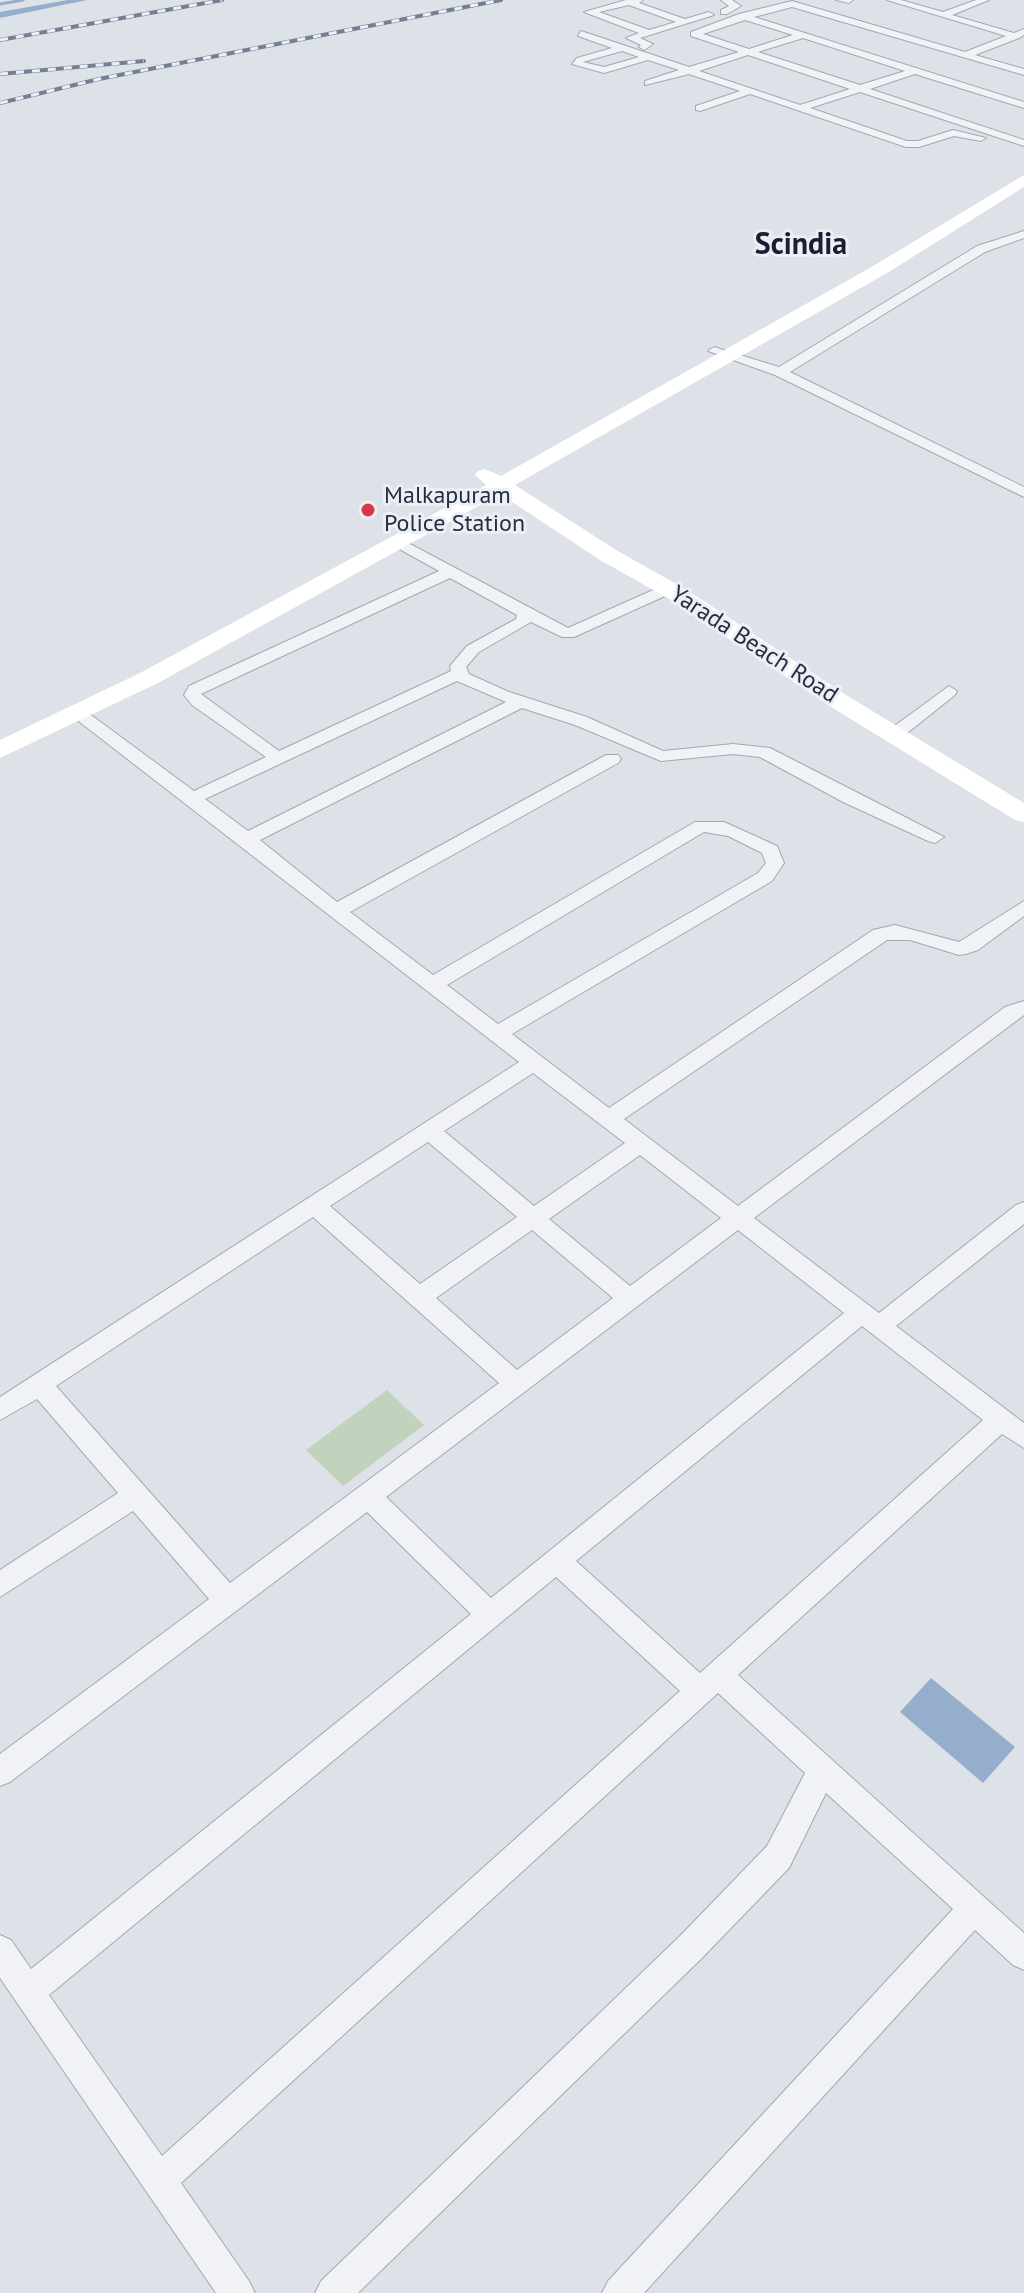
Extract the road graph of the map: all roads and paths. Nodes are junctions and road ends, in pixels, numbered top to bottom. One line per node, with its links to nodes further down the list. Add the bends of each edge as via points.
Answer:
1 (725, 0): 8 (street, via 736,6)
2 (845, 0): 7 (street)
3 (891, 0): 10 (street)
4 (985, 0): 10 (street)
5 (634, 1): 13 (street); 18 (street, via 589,12)
6 (684, 8): 9 (street)
7 (814, 10): 11 (street, via 784,4); 12 (street)
8 (724, 12): 9 (street); 11 (street)
9 (708, 15): 13 (street)
10 (943, 15): 16 (street)
11 (744, 17): 17 (street); 24 (street, via 694,34)
12 (850, 21): 15 (street); 17 (street)
13 (685, 22): 18 (street)
14 (581, 34): 21 (street)
15 (896, 34): 22 (street); 26 (street)
16 (1020, 34): 26 (street)
17 (802, 35): 22 (street); 24 (street)
18 (646, 38): 19 (street, via 674,34); 21 (street, via 646,46)
19 (706, 44): 20 (street); 27 (street)
20 (694, 48)
21 (626, 49): 28 (street); 28 (street, via 577,64 604,70)
22 (849, 50): 25 (street); 33 (street)
23 (682, 52): 28 (street)
24 (747, 52): 27 (street); 31 (street)
25 (835, 54)
26 (971, 54): 30 (street); 33 (street); 34 (street)
27 (735, 55): 32 (street); 38 (street)
28 (653, 58): 32 (street)
29 (808, 63): 31 (street)
30 (1024, 66)
31 (795, 68): 36 (street)
32 (688, 70): 35 (street); 37 (street)
33 (913, 71): 36 (street); 41 (street)
34 (1024, 72)
35 (649, 83)
36 (857, 88): 38 (street); 44 (street)
37 (750, 91): 39 (street); 40 (street)
38 (846, 92): 40 (street)
39 (700, 108)
40 (800, 108): 45 (street, via 906,144 959,133 1012,148)
41 (1024, 108): 42 (street)
42 (1009, 117)
43 (995, 122): 44 (street)
44 (980, 128): 45 (street)
45 (1024, 143)
46 (1024, 167): 49 (main road)
47 (1024, 180): 49 (main road, via 951,228)
48 (1024, 234): 51 (street, via 981,249)
49 (786, 316): 50 (main road)
50 (723, 353): 51 (street); 52 (main road)
51 (780, 372): 53 (street)
52 (493, 479): 54 (main road); 56 (main road, Yarada Beach Road); 58 (main road)
53 (1024, 493)
54 (397, 542): 55 (street); 63 (main road)
55 (452, 571): 57 (street); 67 (street, via 195,690 192,695 198,701)
56 (668, 589): 57 (street, via 577,632 558,631); 65 (main road, Yarada Beach Road)
57 (525, 613): 60 (street, via 524,621 473,649 458,666)
58 (177, 639)
59 (110, 674): 64 (main road)
60 (458, 674): 62 (street); 67 (street)
61 (949, 691): 65 (street)
62 (520, 702): 71 (street, via 581,721 661,756 733,749 764,752); 72 (street)
63 (77, 713): 66 (main road); 69 (street)
64 (0, 731)
65 (895, 734): 70 (main road, Yarada Beach Road)
66 (0, 750)
67 (278, 758): 69 (street)
68 (612, 759): 74 (street)
69 (193, 798): 72 (street)
70 (1024, 814)
71 (935, 837)
72 (247, 839): 74 (street)
73 (1024, 907): 79 (street, via 959,949 912,934 880,935)
74 (336, 911): 75 (street)
75 (433, 984): 77 (street); 77 (street, via 701,826 718,826 770,850 775,863 765,877)
76 (1024, 1008): 84 (street)
77 (498, 1033): 78 (street)
78 (536, 1061): 79 (street); 80 (street)
79 (610, 1118): 81 (street)
80 (429, 1131): 82 (street); 85 (street)
81 (640, 1144): 84 (street); 85 (street)
82 (314, 1205): 86 (street); 89 (street)
83 (1024, 1211): 88 (street)
84 (738, 1217): 87 (street); 88 (street)
85 (534, 1218): 86 (street); 87 (street)
86 (418, 1298): 90 (street)
87 (630, 1299): 90 (street)
88 (870, 1320): 92 (street); 96 (street)
89 (39, 1384): 91 (street); 94 (street)
90 (517, 1384): 95 (street)
91 (0, 1410)
92 (1000, 1420): 93 (street); 100 (street)
93 (1024, 1437)
94 (136, 1495): 97 (street); 98 (street)
95 (368, 1496): 98 (street); 99 (street)
96 (557, 1561): 99 (street); 100 (street)
97 (0, 1585)
98 (228, 1601): 102 (street)
99 (490, 1615): 106 (street)
100 (709, 1683): 101 (street); 107 (street)
101 (822, 1770): 103 (street); 109 (street, via 778,1857)
102 (0, 1772)
103 (975, 1908): 105 (street); 110 (street)
104 (0, 1951): 106 (street)
105 (1024, 1954)
106 (28, 1992): 107 (street)
107 (158, 2182): 108 (street)
108 (237, 2293)
109 (333, 2293)
110 (620, 2293)

